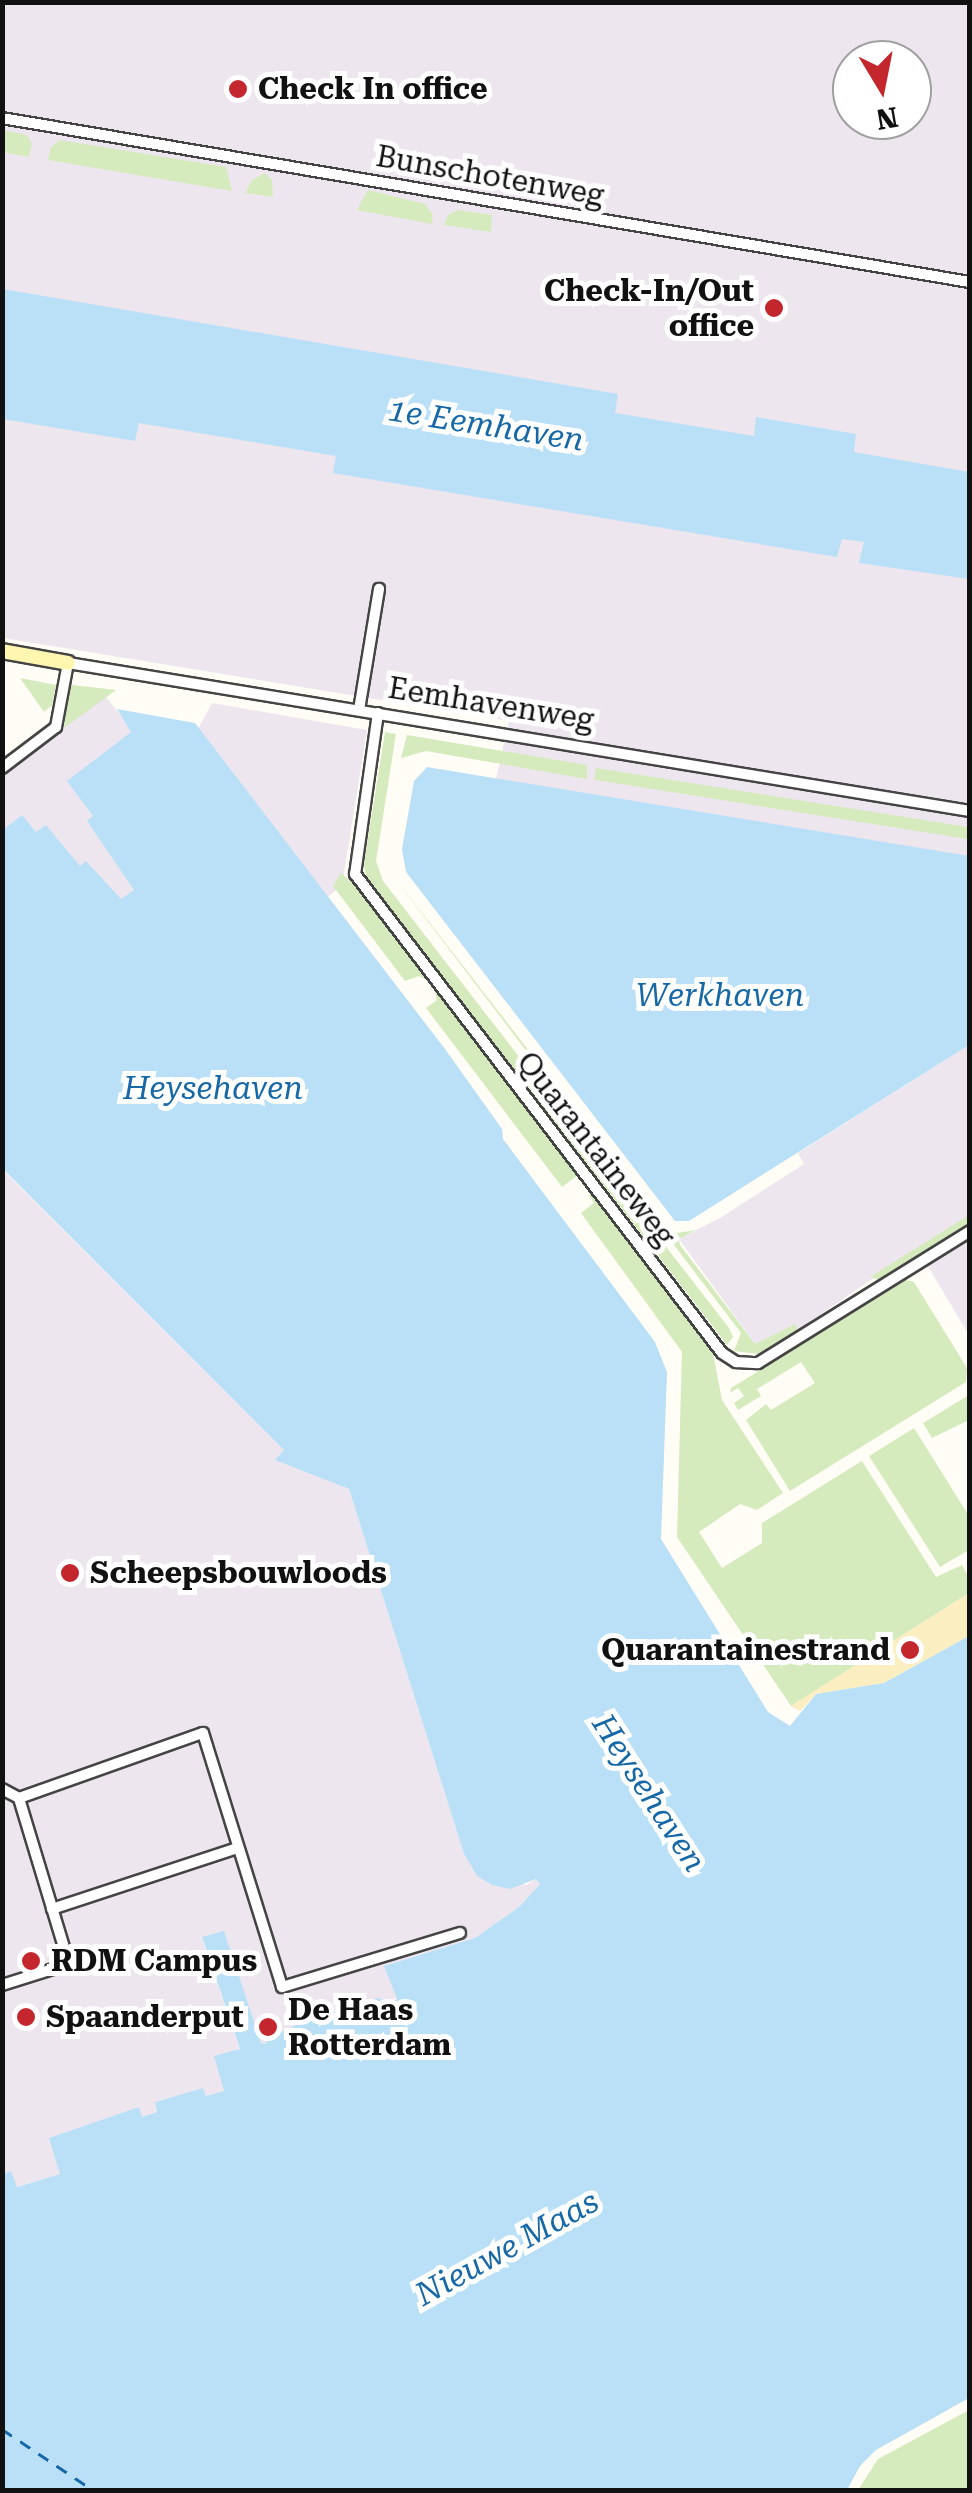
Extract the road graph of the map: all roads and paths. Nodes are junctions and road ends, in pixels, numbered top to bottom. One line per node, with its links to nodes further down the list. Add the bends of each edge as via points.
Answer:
1 (2, 118): 2 (street, Bunschotenweg)
2 (970, 282)
3 (378, 588): 6 (street)
4 (2, 651): 5 (street, Eemhavenweg)
5 (68, 663): 6 (street, Eemhavenweg); 8 (street, via 56,727)
6 (358, 710): 7 (street, Eemhavenweg)
7 (378, 713): 9 (street, Eemhavenweg); 10 (street, Quarantaineweg, via 355,874 728,1358 758,1364)
8 (2, 768)
9 (970, 812)
10 (970, 1231)
11 (2, 1789): 12 (street)
12 (19, 1798): 13 (street, via 202,1733); 14 (street)
13 (237, 1848): 14 (street); 15 (street, via 282,1988)
14 (52, 1909): 16 (street, via 69,1964)
15 (460, 1933)
16 (2, 1985)

